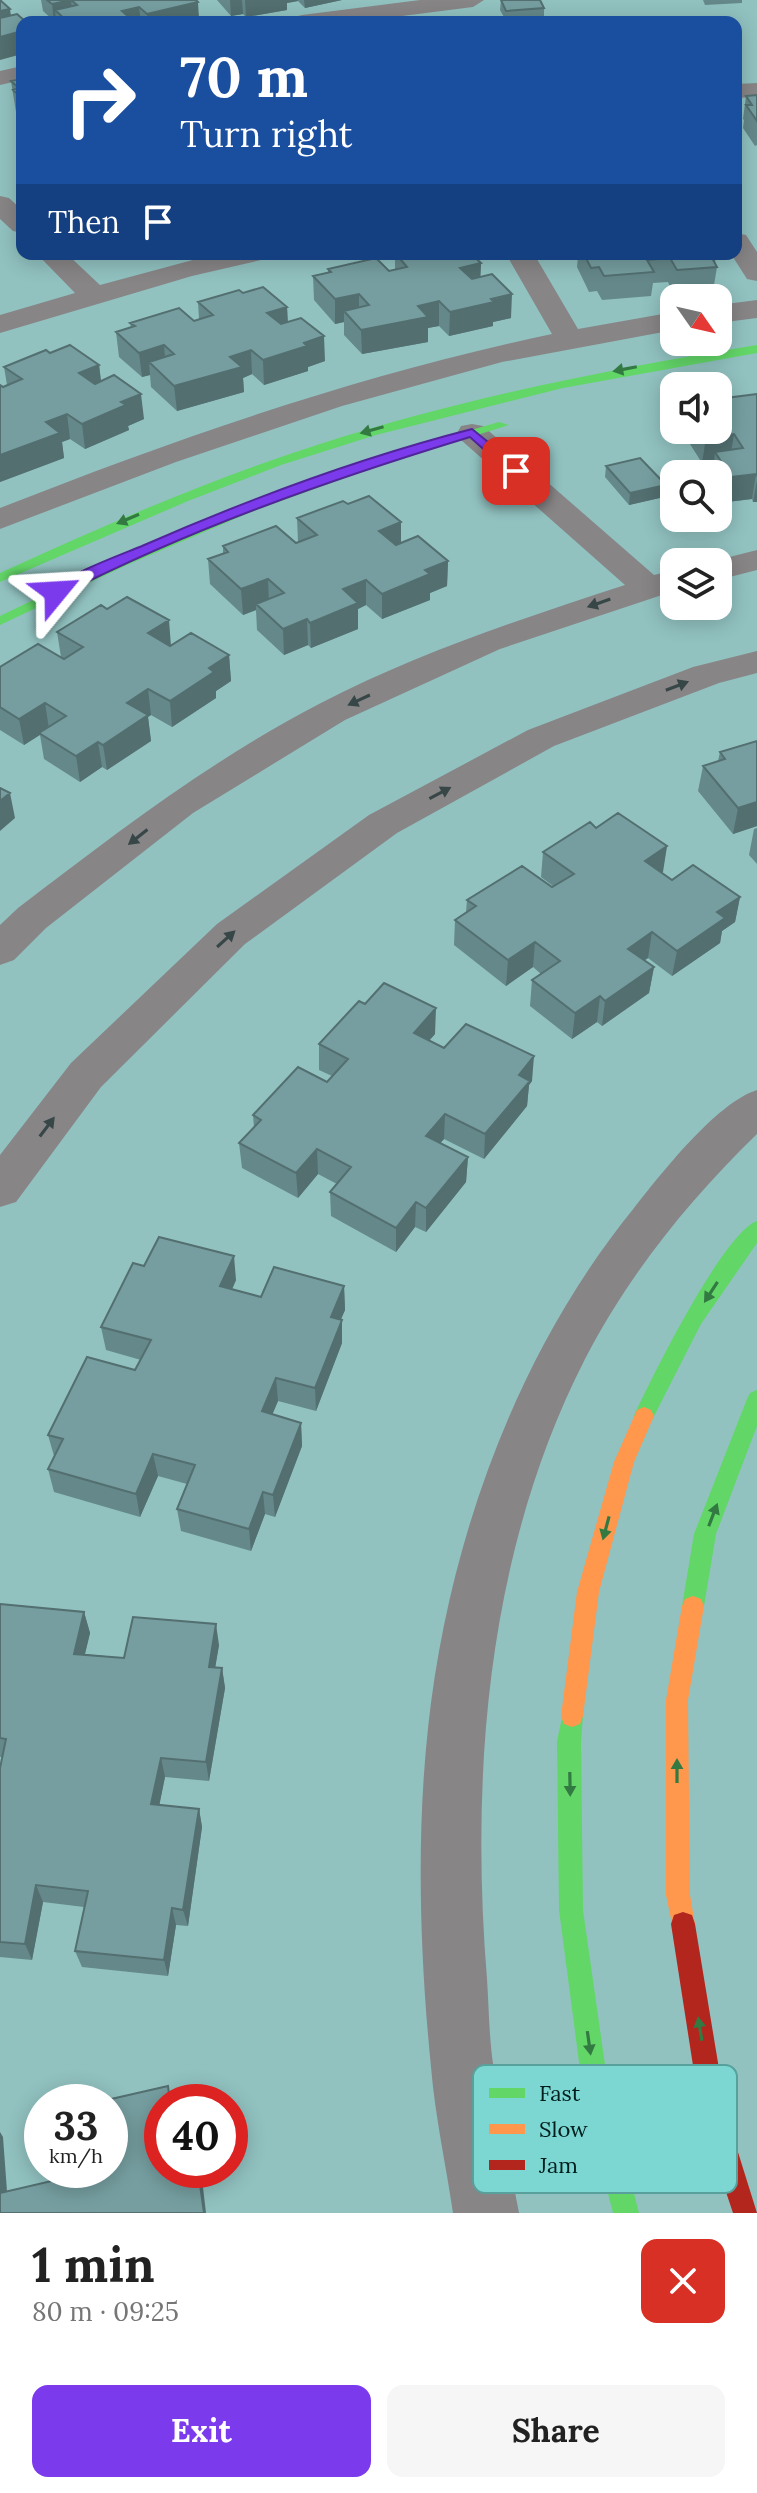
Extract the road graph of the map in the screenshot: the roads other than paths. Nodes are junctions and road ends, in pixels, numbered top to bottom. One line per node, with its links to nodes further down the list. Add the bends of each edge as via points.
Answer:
1 (473, 0): 2 (street)
2 (388, 4): 3 (street)
3 (331, 16)
4 (0, 204): 5 (street)
5 (16, 219)
6 (742, 250): 10 (street)
7 (57, 260): 11 (street)
8 (227, 260): 11 (street)
9 (524, 260): 16 (street)
10 (757, 273)
11 (93, 294): 15 (street)
12 (757, 309): 13 (street)
13 (732, 312)
14 (660, 323): 16 (street)
15 (0, 324)
16 (569, 338): 20 (street, via 414,373 281,414)
17 (757, 349): 21 (street, one-way to 21, via 559,382 439,410 200,488)
18 (515, 423): 19 (street)
19 (472, 433): 23 (street, via 232,512); 26 (street)
20 (0, 519)
21 (79, 539): 23 (street); 25 (street)
22 (757, 560): 24 (street)
23 (113, 564): 27 (street)
24 (732, 566)
25 (0, 578)
26 (660, 584): 29 (street, one-way to 29, via 488,641 332,712 180,804 32,918)
27 (0, 621)
28 (757, 662): 31 (street, one-way to 28, via 86,1075 231,934 383,824 541,738 706,675)
29 (0, 950)
30 (757, 1107): 36 (street, via 689,1172 623,1255 565,1350 516,1461 479,1586 456,1728 450,1889 462,2068)
31 (0, 1189)
32 (757, 1229): 34 (street, one-way to 34, via 674,1349 624,1462 588,1592 569,1741 571,1910)
33 (757, 1399): 35 (street, one-way to 33, via 678,1895 677,1700 705,1534)
34 (592, 2065)
35 (706, 2065)
36 (473, 2134)
37 (737, 2186): 42 (street, one-way to 37)
38 (483, 2193): 40 (street)
39 (621, 2193): 41 (street, one-way to 41)
40 (486, 2213)
41 (626, 2213)
42 (746, 2213)

